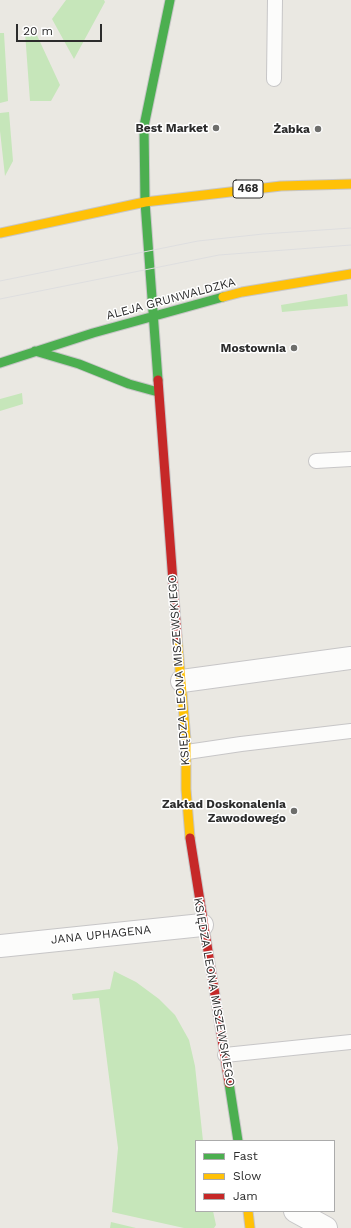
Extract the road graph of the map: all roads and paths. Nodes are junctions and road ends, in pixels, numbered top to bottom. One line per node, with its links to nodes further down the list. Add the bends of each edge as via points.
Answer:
1 (170, 0): 5 (main road, KSIĘDZA LEONA MISZEWSKIEGO, via 144,126)
2 (276, 0): 3 (lane)
3 (274, 79)
4 (351, 184): 5 (main road, 468, via 273,187)
5 (145, 202): 6 (main road, 468); 8 (main road, KSIĘDZA LEONA MISZEWSKIEGO)
6 (0, 233)
7 (351, 274): 8 (main road, ALEJA GRUNWALDZKA, via 242,292)
8 (153, 316): 9 (main road, ALEJA GRUNWALDZKA); 11 (main road, KSIĘDZA LEONA MISZEWSKIEGO)
9 (35, 351): 10 (main road, ALEJA GRUNWALDZKA); 11 (main road)
10 (0, 363)
11 (158, 392): 15 (main road, KSIĘDZA LEONA MISZEWSKIEGO)
12 (351, 459): 13 (lane)
13 (316, 461)
14 (351, 658): 15 (street)
15 (182, 681): 17 (main road, KSIĘDZA LEONA MISZEWSKIEGO)
16 (351, 731): 17 (lane)
17 (186, 752): 18 (main road, KSIĘDZA LEONA MISZEWSKIEGO, via 191,853)
18 (202, 926): 19 (street, JANA UPHAGENA); 21 (main road, KSIĘDZA LEONA MISZEWSKIEGO)
19 (0, 946)
20 (351, 1042): 21 (lane)
21 (226, 1055): 22 (main road, KSIĘDZA LEONA MISZEWSKIEGO)
22 (238, 1140)
23 (248, 1212): 25 (main road)
24 (297, 1212): 26 (street)
25 (250, 1228)
26 (326, 1228)

